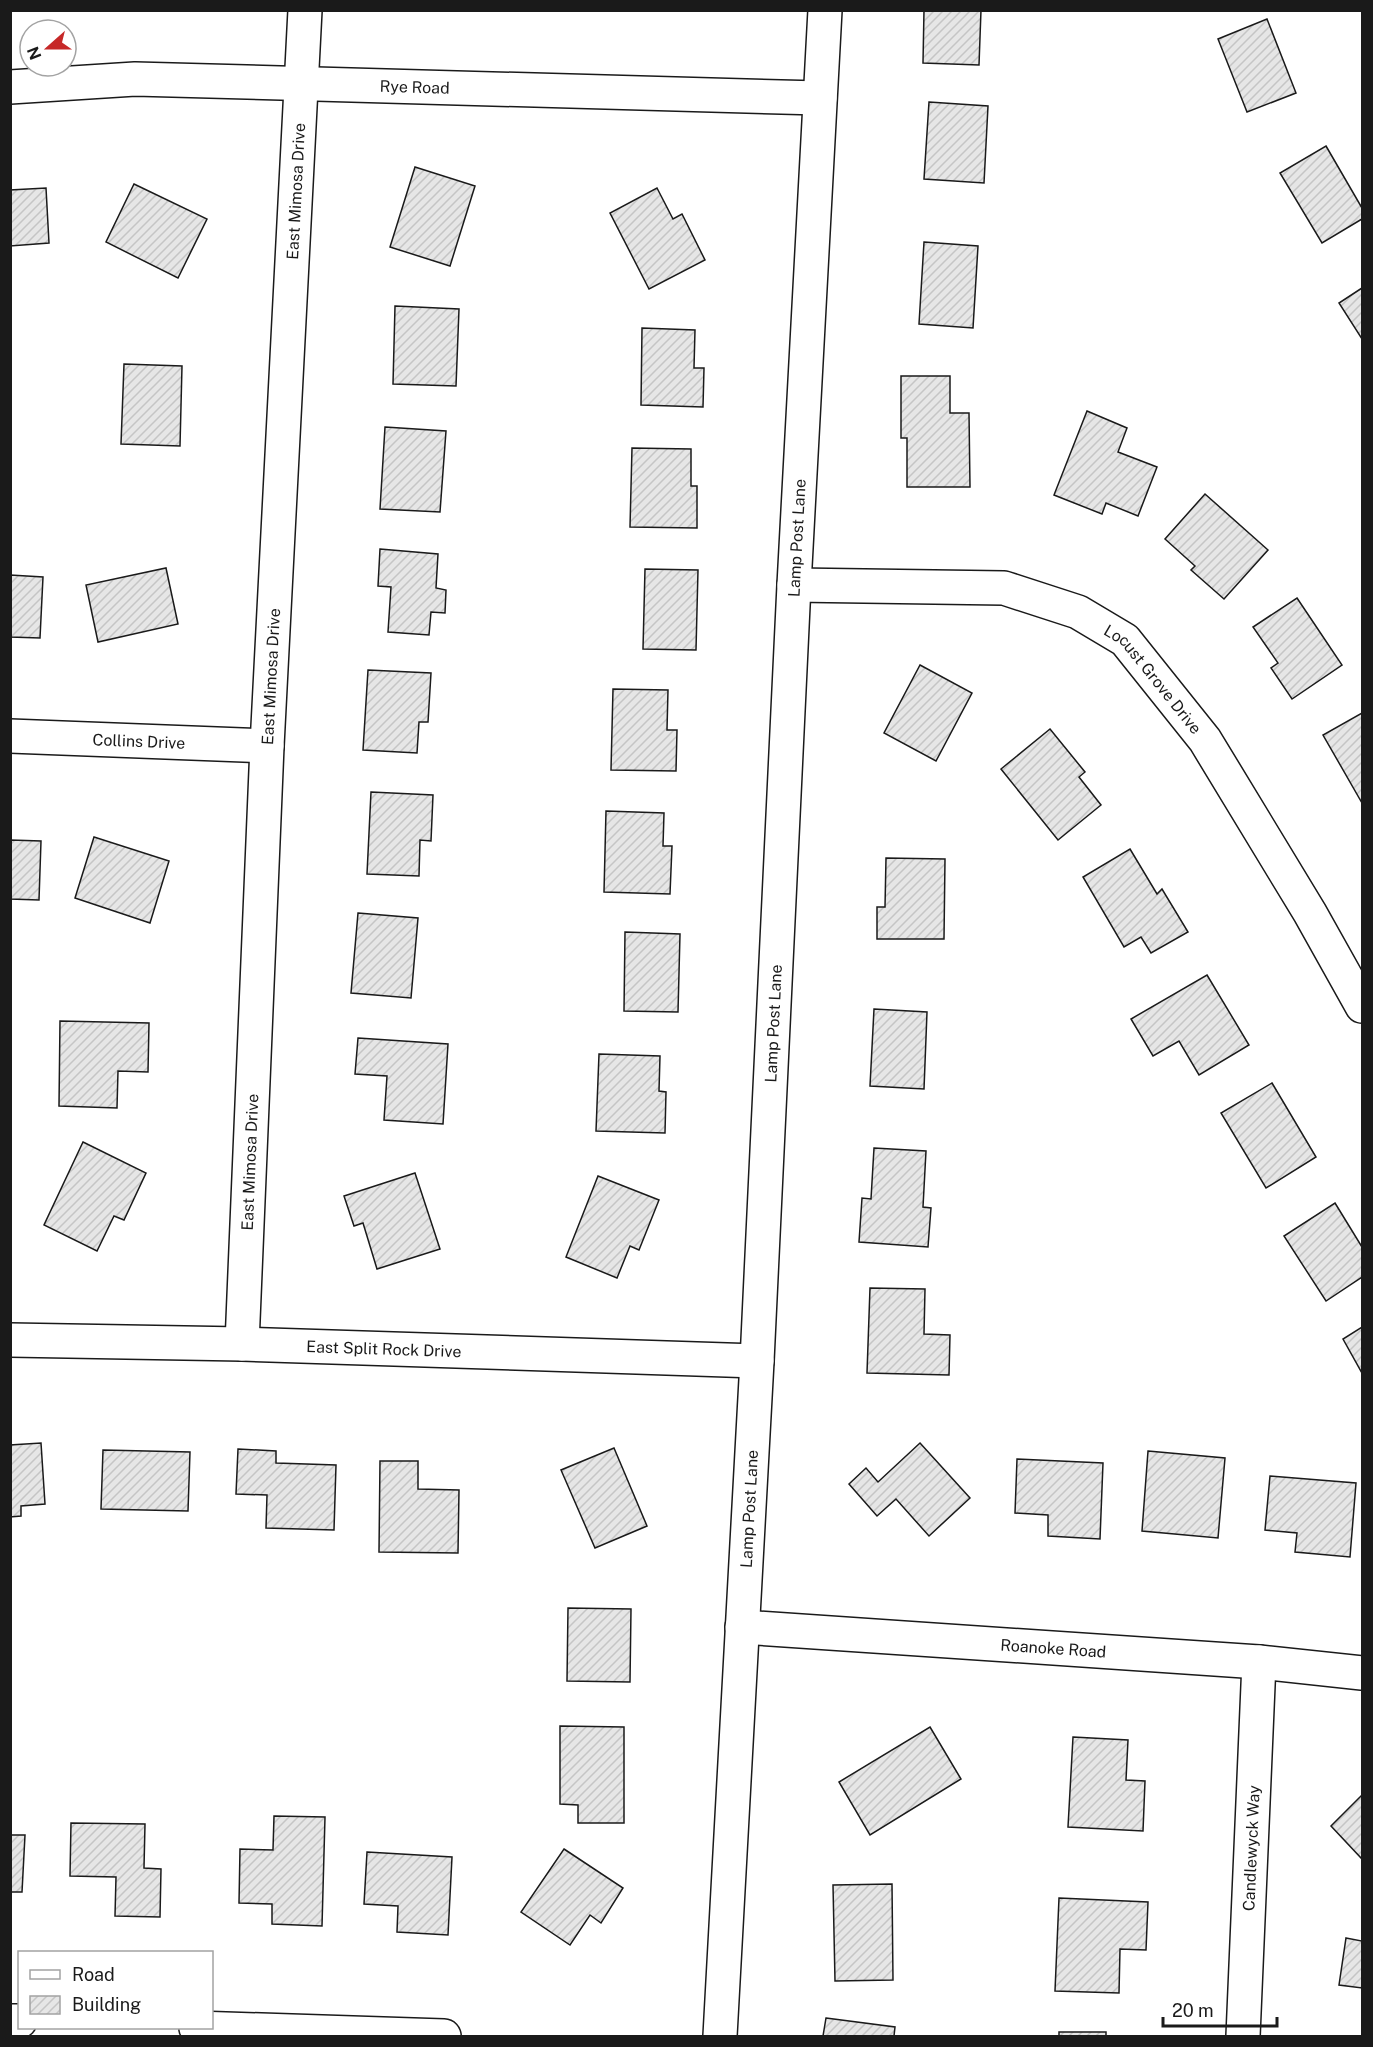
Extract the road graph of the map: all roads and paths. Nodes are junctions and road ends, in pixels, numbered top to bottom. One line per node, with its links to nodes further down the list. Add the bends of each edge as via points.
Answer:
1 (305, 10): 3 (street, East Mimosa Drive)
2 (825, 10): 5 (street, Lamp Post Lane)
3 (302, 83): 4 (street, Rye Road, via 135,79); 5 (street, Rye Road); 8 (street, East Mimosa Drive)
4 (10, 87)
5 (820, 98): 6 (street, Lamp Post Lane)
6 (794, 585): 9 (street, Locust Grove Drive, via 1004,588 1078,612 1125,640 1205,740); 12 (street, Lamp Post Lane)
7 (10, 736): 8 (street, Collins Drive)
8 (267, 746): 11 (street, East Mimosa Drive)
9 (1362, 1006)
10 (10, 1340): 11 (street, East Split Rock Drive)
11 (242, 1344): 12 (street, East Split Rock Drive)
12 (757, 1361): 13 (street, Lamp Post Lane)
13 (742, 1627): 14 (street, Roanoke Road); 18 (street, Lamp Post Lane)
14 (1258, 1662): 15 (street, Roanoke Road); 19 (street, Candlewyck Way)
15 (1362, 1673)
16 (213, 2028): 17 (street)
17 (444, 2037)
18 (720, 2037)
19 (1243, 2037)

